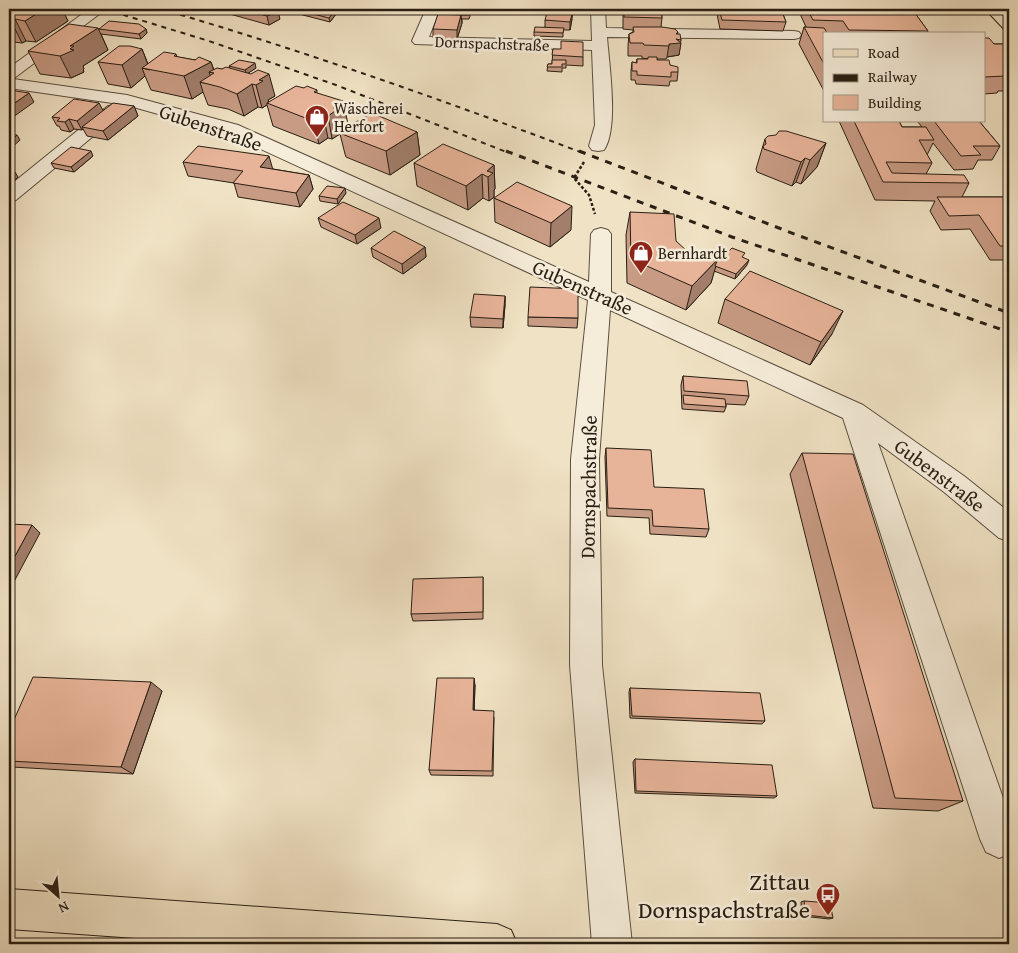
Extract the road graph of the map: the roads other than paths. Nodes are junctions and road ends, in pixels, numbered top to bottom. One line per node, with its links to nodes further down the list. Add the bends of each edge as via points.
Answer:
1 (433, 9): 7 (street, Dornspachstraße, via 420,41)
2 (598, 9): 7 (street)
3 (992, 9): 5 (main road)
4 (95, 11): 8 (street)
5 (1009, 26)
6 (794, 35): 7 (street)
7 (598, 39): 11 (street, via 604,125)
8 (9, 75)
9 (9, 83): 10 (street, Gubenstraße)
10 (127, 100): 12 (street); 14 (street, Gubenstraße, via 232,129)
11 (598, 146)
12 (9, 196)
13 (601, 234): 14 (street, Dornspachstraße)
14 (600, 294): 15 (street, Gubenstraße); 20 (street, Dornspachstraße, via 585,459 586,665)
15 (854, 412): 16 (street, Gubenstraße, via 954,484); 17 (street)
16 (1009, 529)
17 (999, 839)
18 (9, 909): 19 (main road)
19 (496, 944)
20 (612, 944)

